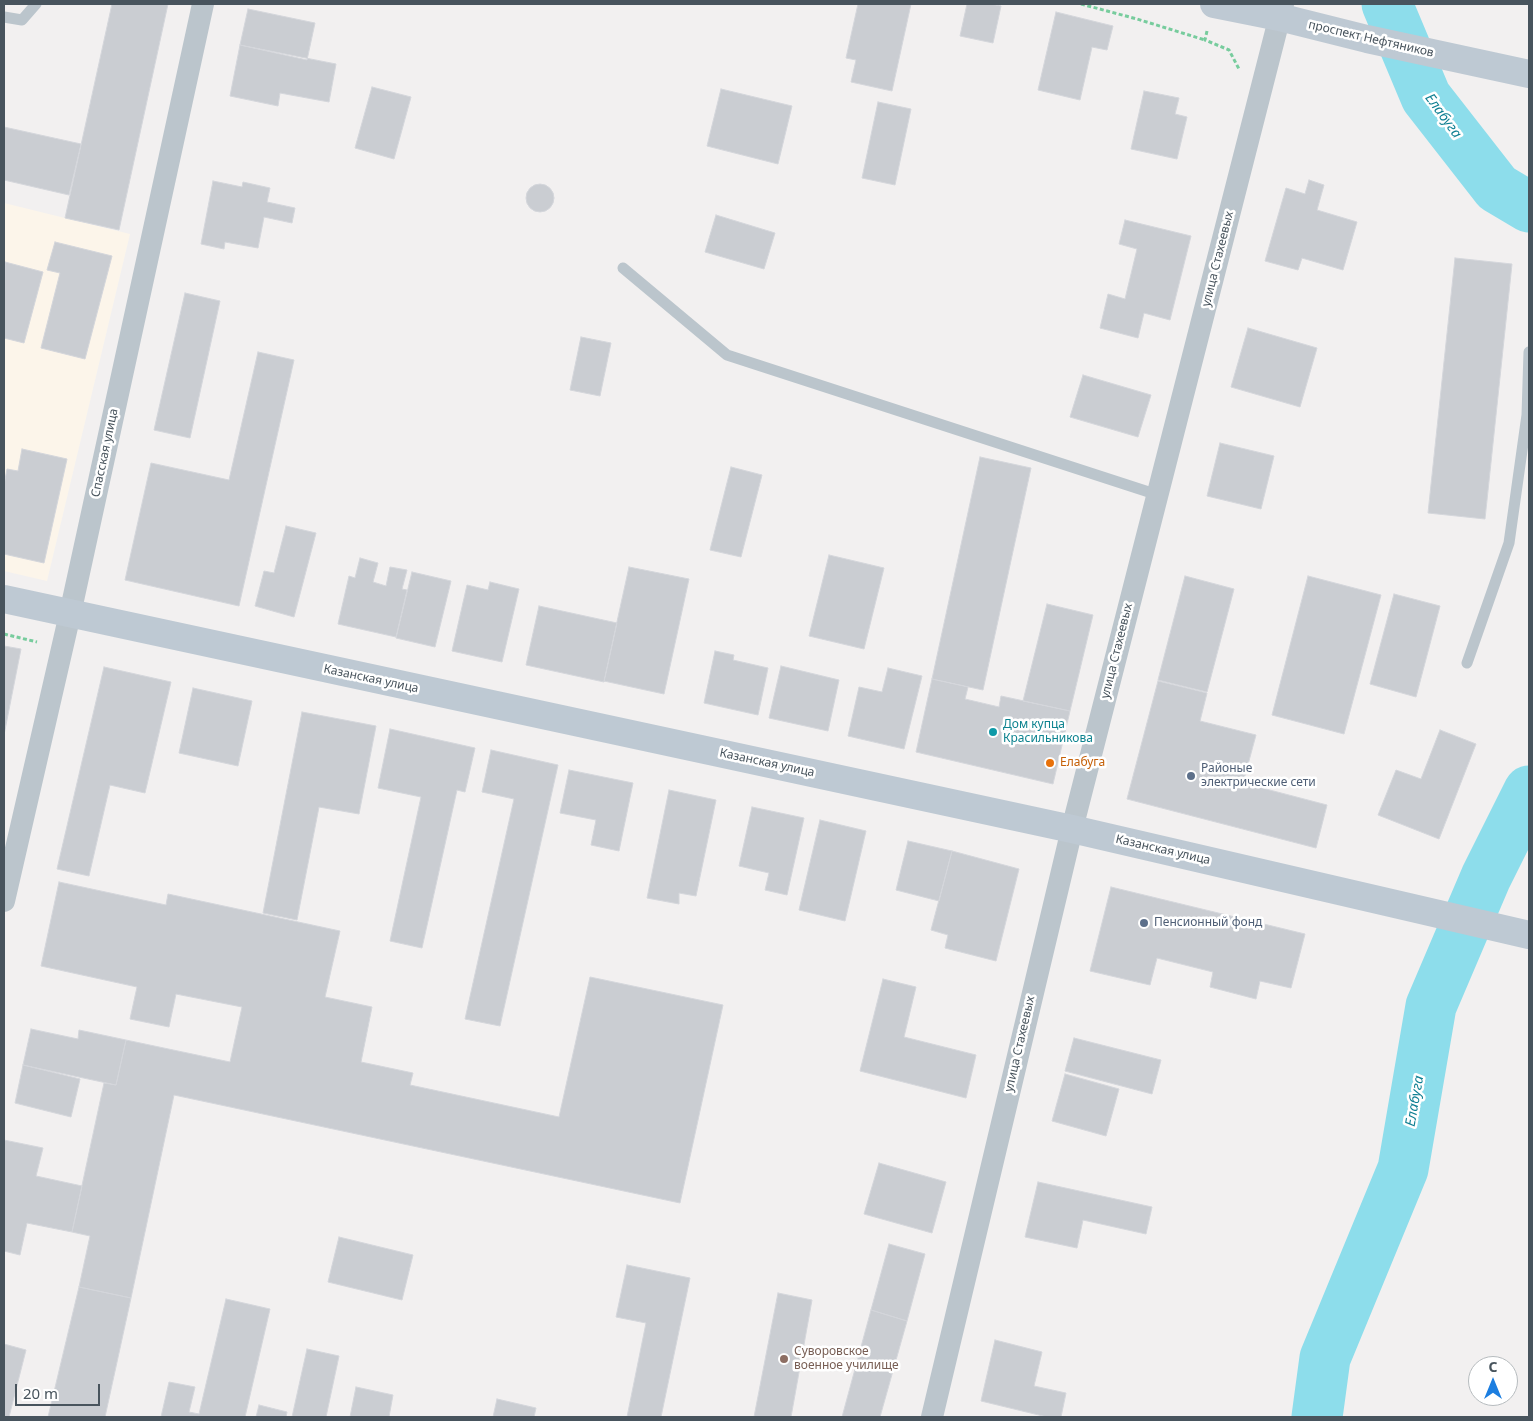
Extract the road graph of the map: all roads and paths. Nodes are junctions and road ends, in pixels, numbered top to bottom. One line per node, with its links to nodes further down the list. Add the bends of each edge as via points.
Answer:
1 (36, 4): 6 (lane, via 22,20)
2 (203, 4): 13 (street, Спасская улица)
3 (1081, 4): 7 (path)
4 (1214, 4): 5 (street, проспект Нефтяников)
5 (1281, 11): 8 (street, проспект Нефтяников, via 1368,39); 11 (street, улица Стахеевых)
6 (4, 17)
7 (1205, 40)
8 (1529, 74)
9 (623, 268): 11 (lane, via 726,355)
10 (1529, 352): 16 (lane, via 1527,416 1510,543)
11 (1158, 495): 17 (street, улица Стахеевых)
12 (4, 600): 13 (street, Казанская улица)
13 (70, 614): 15 (street, Спасская улица); 17 (street, Казанская улица)
14 (4, 634): 15 (path)
15 (62, 647): 18 (street, Спасская улица)
16 (1467, 663)
17 (1072, 829): 19 (street, Казанская улица); 20 (street, улица Стахеевых)
18 (4, 902)
19 (1529, 935)
20 (932, 1417)

